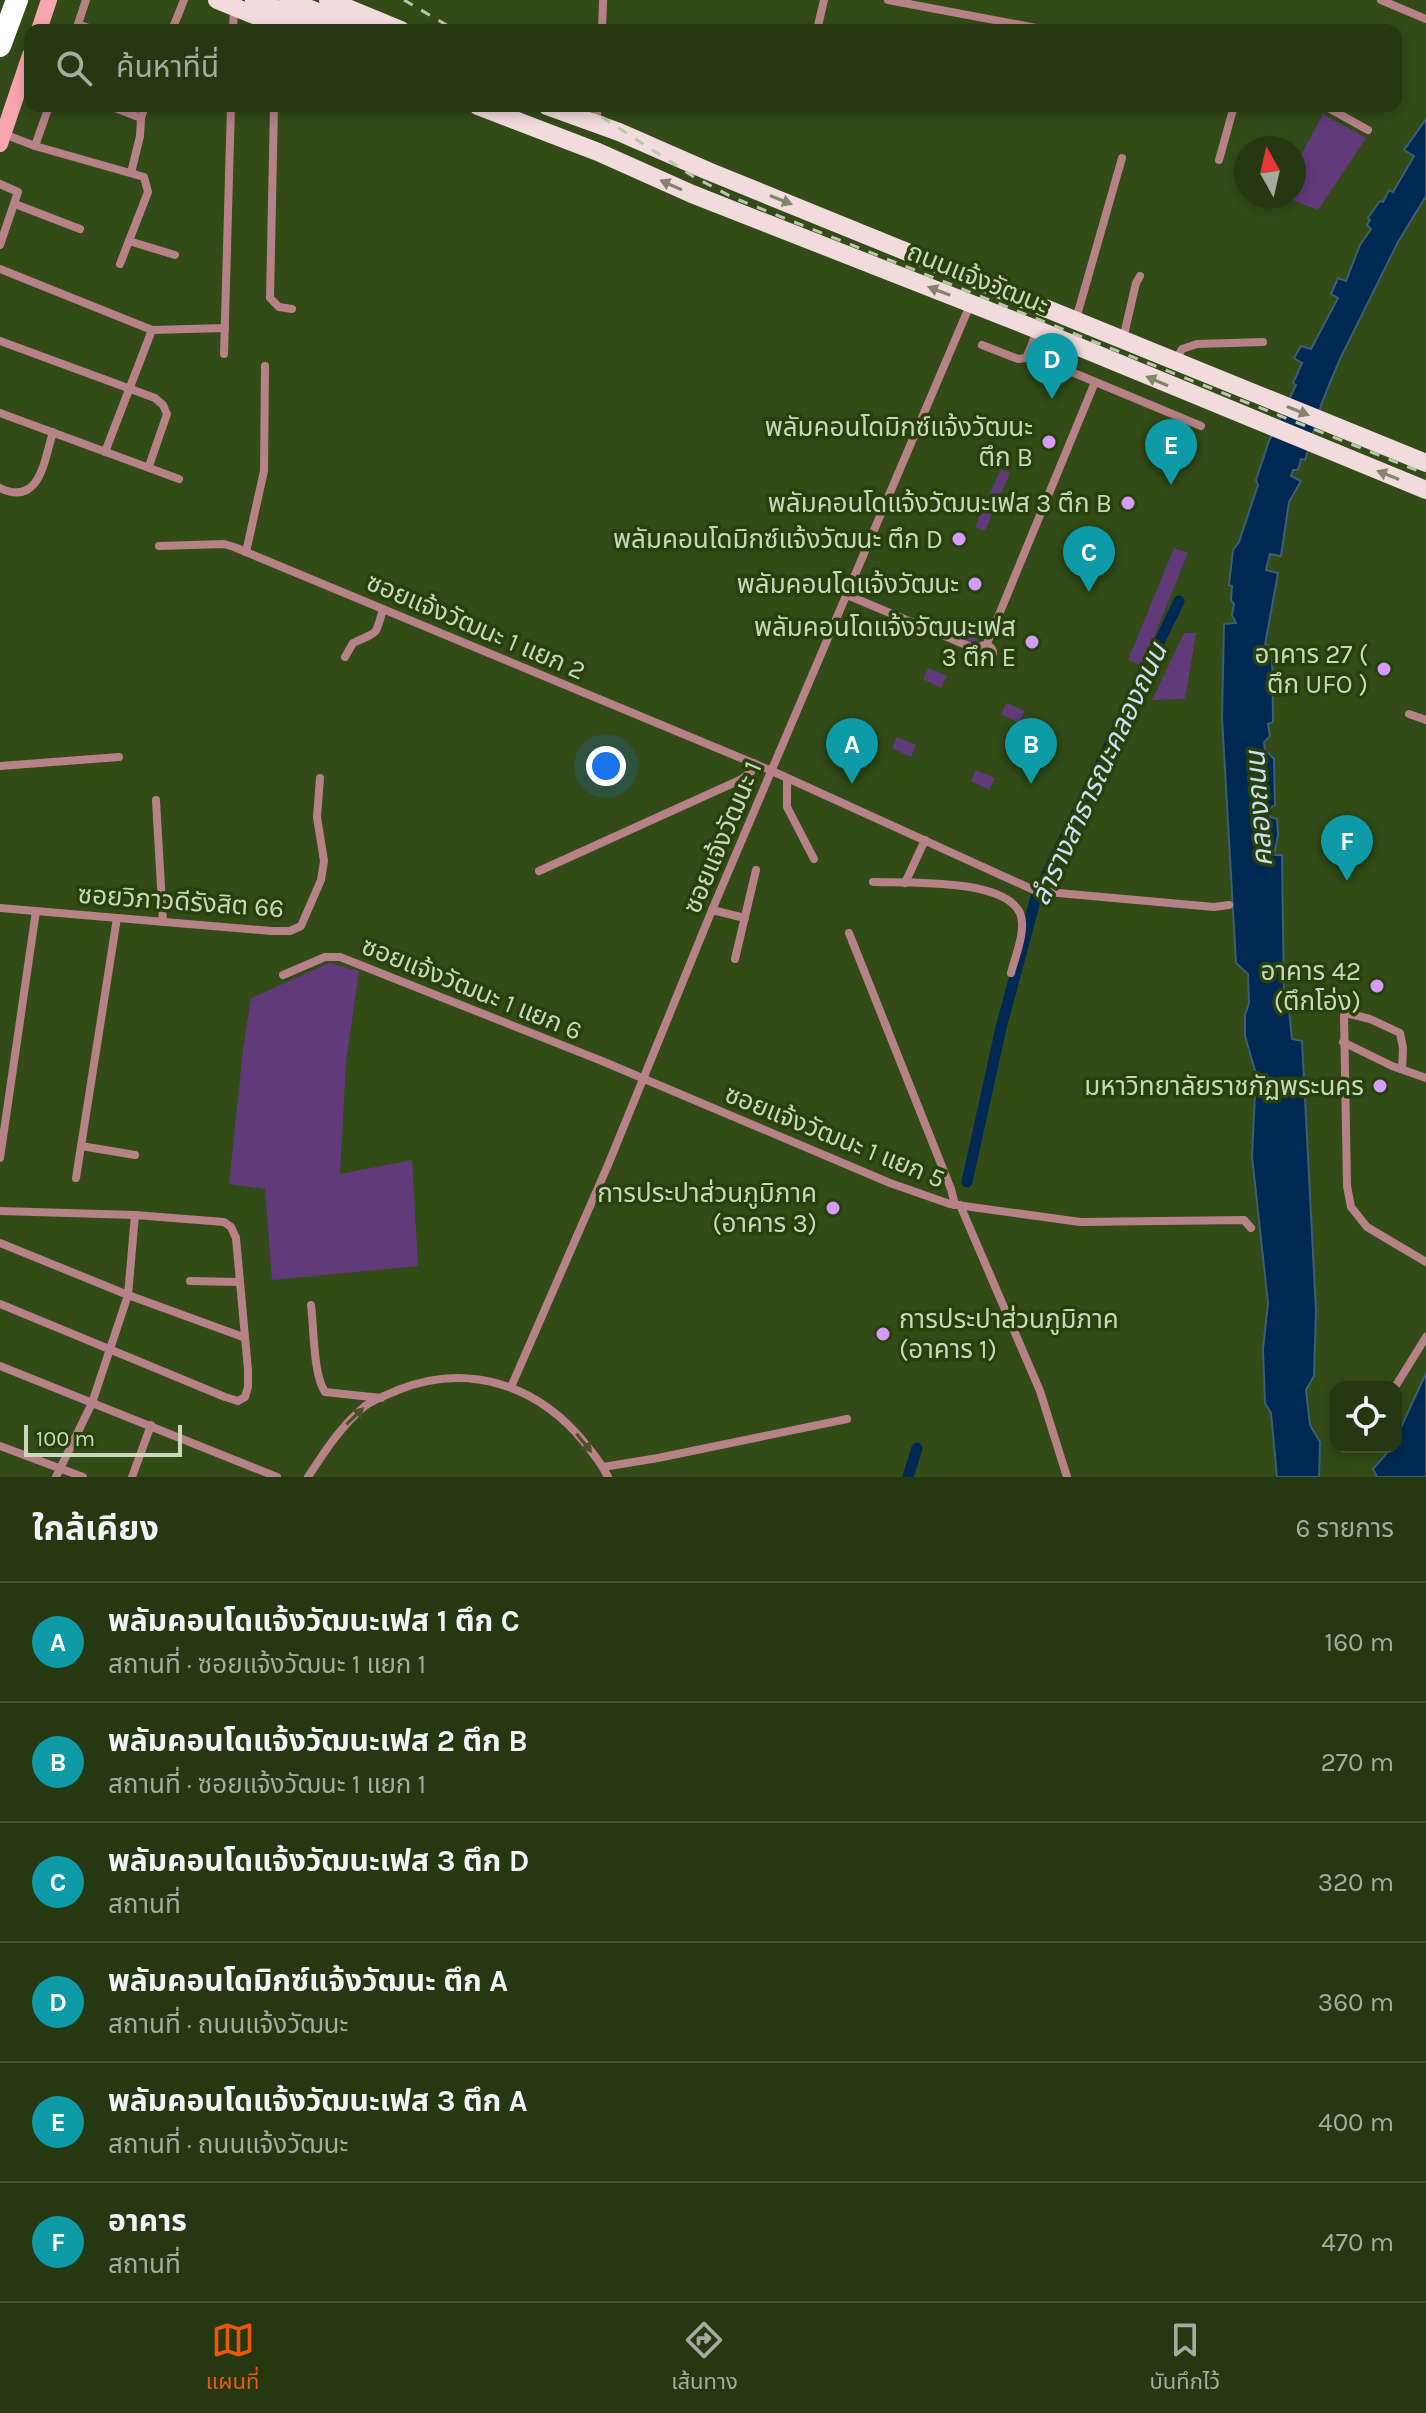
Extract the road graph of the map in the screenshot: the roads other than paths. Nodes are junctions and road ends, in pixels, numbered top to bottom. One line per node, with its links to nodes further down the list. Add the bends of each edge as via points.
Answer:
1 (8, 0): 16 (highway)
2 (17, 0): 29 (highway)
3 (49, 0): 17 (main road)
4 (86, 0): 18 (street)
5 (184, 0): 19 (street)
6 (254, 0): 22 (main road)
7 (288, 0): 23 (main road)
8 (328, 0): 24 (main road)
9 (603, 0): 25 (street)
10 (824, 0): 26 (street)
11 (888, 0): 14 (street)
12 (1381, 0): 15 (street)
13 (225, 3): 20 (street); 21 (main road)
14 (982, 18): 27 (street); 28 (street)
15 (1426, 19)
16 (0, 21)
17 (41, 24)
18 (78, 24)
19 (174, 24)
20 (231, 24)
21 (272, 24)
22 (312, 24)
23 (347, 24)
24 (386, 24)
25 (602, 24)
26 (818, 24)
27 (980, 24)
28 (1014, 24)
29 (0, 46)
30 (24, 73): 45 (main road)
31 (47, 112): 46 (street)
32 (126, 112): 42 (street)
33 (143, 112): 42 (street)
34 (231, 112): 63 (street)
35 (274, 112): 61 (street, via 270,298 279,307)
36 (494, 112): 47 (main road, ถนนแจ้งวัฒนะ)
37 (525, 112): 47 (main road, ถนนแจ้งวัฒนะ)
38 (564, 112): 44 (main road, ถนนแจ้งวัฒนะ)
39 (598, 112): 44 (main road, ถนนแจ้งวัฒนะ)
40 (1232, 112): 49 (street)
41 (1336, 112): 43 (street)
42 (141, 118): 50 (street)
43 (1368, 130)
44 (619, 132): 62 (main road, ถนนแจ้งวัฒนะ, one-way to 62)
45 (2, 138): 46 (street)
46 (35, 146): 50 (street)
47 (598, 152): 60 (main road, ถนนแจ้งวัฒนะ, one-way to 47)
48 (1122, 158): 62 (street)
49 (1219, 160)
50 (131, 173): 54 (street, via 144,177 148,192)
51 (0, 184): 52 (street, via 18,192)
52 (15, 204): 53 (street); 55 (street)
53 (80, 229)
54 (129, 241): 56 (street); 57 (street)
55 (0, 245)
56 (175, 255)
57 (120, 264)
58 (0, 269): 64 (street)
59 (1140, 276): 66 (street)
60 (971, 303): 65 (main road, ถนนแจ้งวัฒนะ); 87 (street, ซอยแจ้งวัฒนะ 1)
61 (292, 309)
62 (1076, 320): 66 (main road, ถนนแจ้งวัฒนะ)
63 (225, 328): 64 (street); 71 (street)
64 (152, 330): 75 (street)
65 (1038, 330): 70 (street); 84 (main road, ถนนแจ้งวัฒนะ, one-way to 65)
66 (1122, 339): 72 (main road, ถนนแจ้งวัฒนะ)
67 (0, 341): 75 (street)
68 (1263, 342): 72 (street, via 1197,344 1182,349)
69 (982, 345): 70 (street, via 1018,359 1026,358)
70 (1030, 348): 74 (street, via 1035,357)
71 (224, 354)
72 (1176, 361): 80 (main road, ถนนแจ้งวัฒนะ, one-way to 80)
73 (265, 366): 86 (street, via 264,471)
74 (1095, 382): 77 (street); 87 (street, via 982,648)
75 (130, 389): 79 (street); 81 (street, via 155,398 167,414)
76 (0, 413): 78 (street)
77 (1201, 426)
78 (53, 432): 79 (street); 83 (street, via 30,490 21,494)
79 (105, 452): 81 (street)
80 (1426, 463)
81 (149, 466): 82 (street)
82 (179, 479)
83 (0, 488)
84 (1426, 490)
85 (159, 546): 86 (street, ซอยแจ้งวัฒนะ 1 แยก 2, via 224,544)
86 (246, 552): 88 (street, ซอยแจ้งวัฒนะ 1 แยก 2)
87 (847, 595): 95 (street, ซอยแจ้งวัฒนะ 1)
88 (383, 609): 89 (street, via 373,636 353,643); 93 (street, ซอยแจ้งวัฒนะ 1 แยก 2)
89 (345, 657)
90 (1409, 714): 91 (street)
91 (1426, 720)
92 (119, 757): 94 (street)
93 (754, 763): 95 (street, ซอยแจ้งวัฒนะ 1 แยก 2); 102 (street, via 740,780)
94 (0, 766)
95 (772, 771): 97 (street, ซอยแจ้งวัฒนะ 1 แยก 2); 107 (street, ซอยแจ้งวัฒนะ 1)
96 (320, 778): 111 (street, ซอยวิภาวดีรังสิต 66, via 317,817 324,861 301,926 272,931)
97 (787, 779): 99 (street, ซอยแจ้งวัฒนะ 1 แยก 2); 100 (street, via 787,807)
98 (156, 800): 111 (street)
99 (925, 840): 104 (street); 105 (street, ซอยแจ้งวัฒนะ 1 แยก 2, via 1050,894)
100 (814, 859)
101 (756, 870): 110 (street)
102 (539, 871)
103 (873, 882): 104 (street)
104 (905, 883): 114 (street, via 959,884 1012,904 1019,910 1021,926)
105 (1229, 905)
106 (0, 908): 108 (street, ซอยวิภาวดีรังสิต 66)
107 (712, 910): 110 (street); 119 (street, ซอยแจ้งวัฒนะ 1)
108 (36, 911): 109 (street, ซอยวิภาวดีรังสิต 66); 122 (street)
109 (117, 918): 111 (street, ซอยวิภาวดีรังสิต 66); 120 (street)
110 (745, 918): 113 (street)
111 (163, 922)
112 (849, 933): 124 (street)
113 (735, 959)
114 (1011, 973)
115 (283, 975): 119 (street, ซอยแจ้งวัฒนะ 1 แยก 6, via 325,957 340,957)
116 (1343, 1042): 117 (street); 117 (street, via 1346,1013 1370,1019 1400,1033); 129 (street, via 1351,1207 1367,1227)
117 (1402, 1069): 118 (street)
118 (1426, 1078)
119 (644, 1079): 124 (street, ซอยแจ้งวัฒนะ 1 แยก 5, via 890,1183); 140 (street, ซอยแจ้งวัฒนะ 1)
120 (81, 1146): 121 (street); 123 (street)
121 (135, 1155)
122 (0, 1158)
123 (76, 1178)
124 (958, 1205): 127 (street, ซอยแจ้งวัฒนะ 1 แยก 5, via 1080,1222 1244,1220); 153 (street, via 1040,1391)
125 (0, 1211): 126 (street)
126 (135, 1215): 131 (street, via 224,1222 236,1238); 132 (street)
127 (1251, 1228)
128 (0, 1243): 132 (street)
129 (1426, 1262)
130 (190, 1281): 131 (street)
131 (239, 1282): 135 (street)
132 (128, 1295): 135 (street); 137 (street)
133 (0, 1304): 137 (street)
134 (311, 1305): 141 (street, via 325,1392)
135 (243, 1337): 137 (street, via 248,1387 238,1401)
136 (1426, 1337): 139 (street)
137 (111, 1351): 142 (street)
138 (0, 1366): 142 (street)
139 (1399, 1381)
140 (511, 1387): 141 (street, via 454,1376 413,1384); 146 (street, one-way to 146, via 560,1416)
141 (381, 1398): 151 (street, one-way to 141, via 334,1436)
142 (92, 1403): 144 (street); 147 (street)
143 (847, 1419): 146 (street)
144 (151, 1425): 149 (street); 150 (street)
145 (0, 1446): 147 (street)
146 (603, 1467): 152 (street)
147 (58, 1473): 148 (street)
148 (83, 1477)
149 (132, 1477)
150 (277, 1477)
151 (308, 1477)
152 (608, 1477)
153 (1067, 1477)

